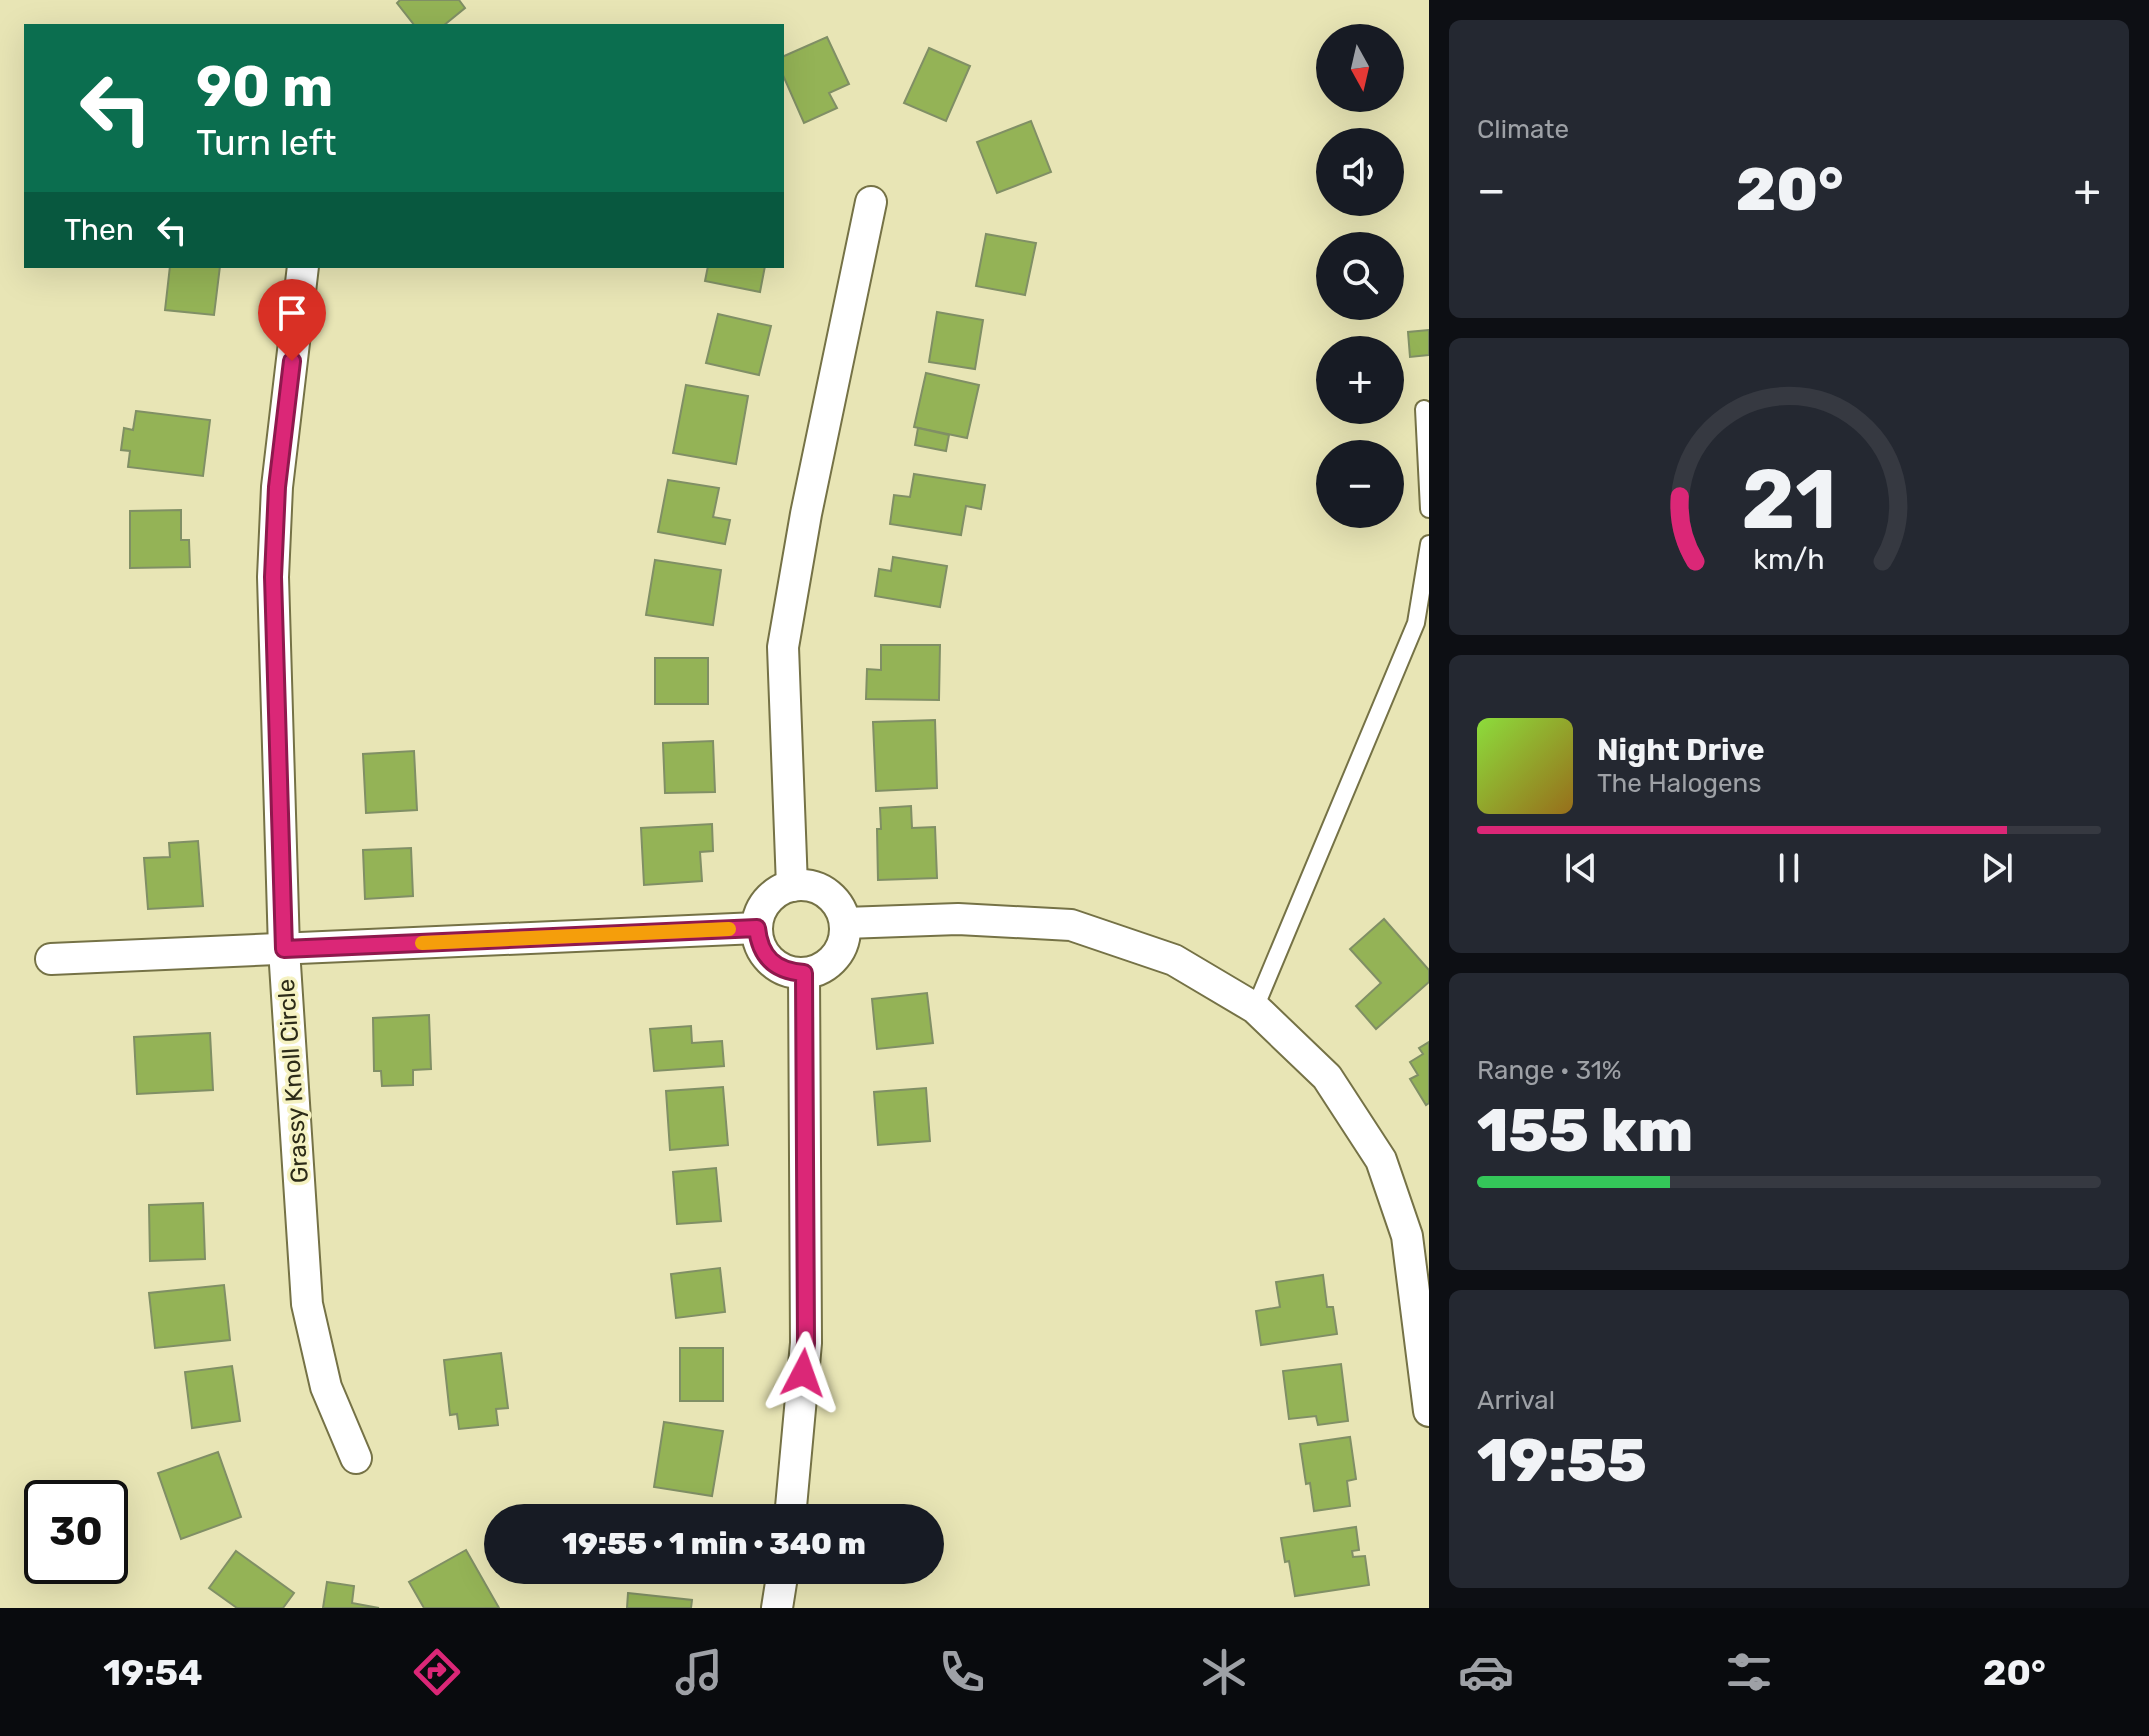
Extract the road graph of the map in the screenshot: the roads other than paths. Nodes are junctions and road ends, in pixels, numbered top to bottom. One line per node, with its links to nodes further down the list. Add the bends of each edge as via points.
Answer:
1 (871, 202): 6 (street, via 783,647)
2 (303, 268): 9 (street, Grassy Knoll Circle, via 277,487 273,577)
3 (1424, 409): 4 (lane)
4 (1429, 509)
5 (1429, 544): 12 (lane, via 1416,623)
6 (792, 886): 7 (street, via 821,889 841,909); 8 (street, via 767,901)
7 (845, 923): 11 (street, via 845,938 830,963); 12 (street, via 958,919 1071,925 1174,960)
8 (757, 928): 9 (street); 11 (street, via 758,943 776,966)
9 (284, 949): 10 (street); 14 (street, Grassy Knoll Circle, via 307,1304 326,1387)
10 (51, 959)
11 (804, 973): 15 (street, via 806,1343)
12 (1255, 1008): 13 (street, via 1327,1077 1381,1160 1407,1236)
13 (1429, 1411)
14 (356, 1458)
15 (791, 1504)
16 (781, 1584): 17 (street)
17 (777, 1608)

